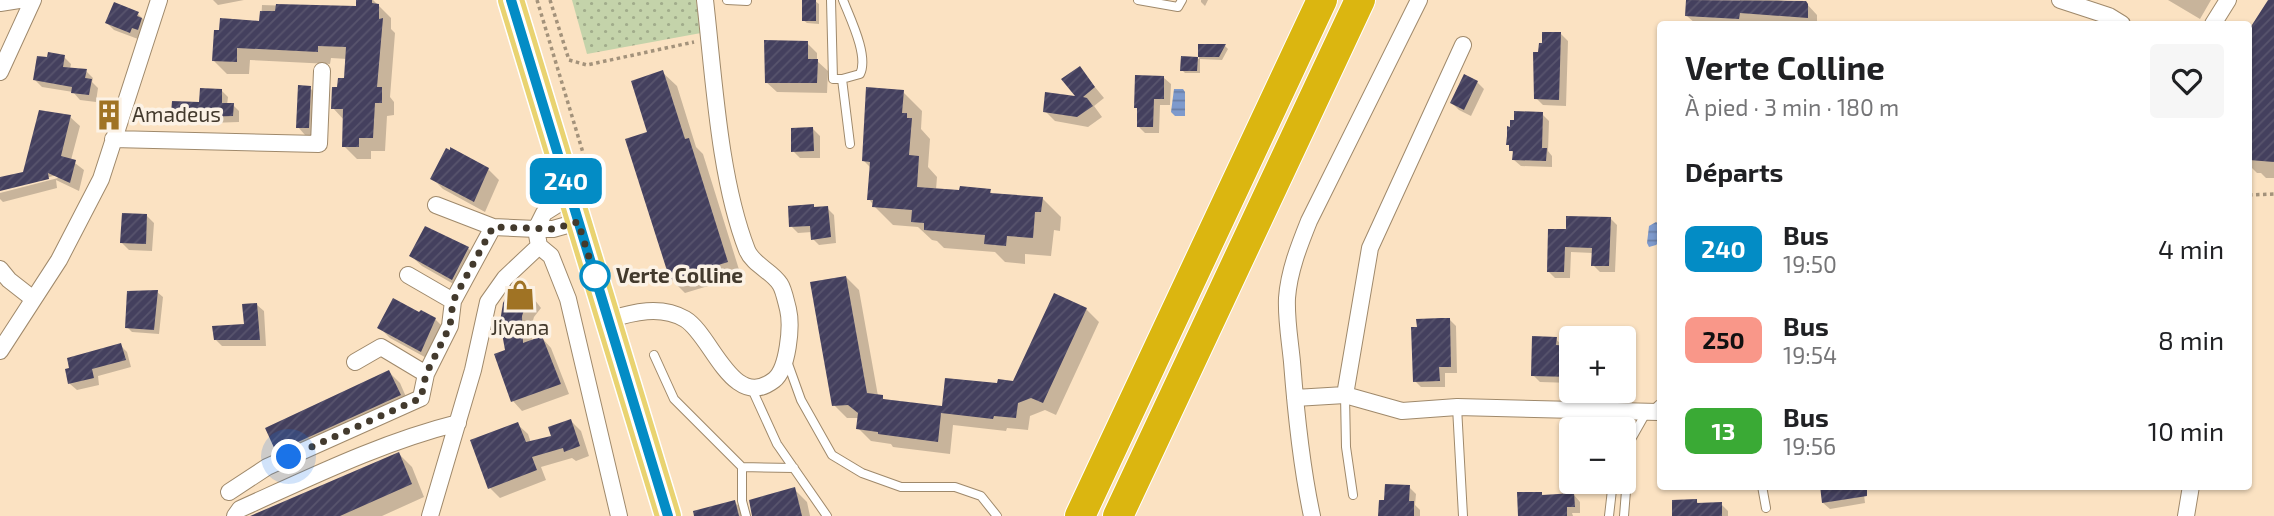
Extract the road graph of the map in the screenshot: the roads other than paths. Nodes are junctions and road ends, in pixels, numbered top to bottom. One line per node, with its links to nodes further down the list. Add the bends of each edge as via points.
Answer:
1 (19, 0): 17 (street)
2 (33, 0): 22 (street)
3 (159, 0): 24 (street)
4 (511, 0): 26 (main road)
5 (705, 0): 38 (street, via 736,216 748,254 780,284 789,313)
6 (727, 0): 16 (lane)
7 (831, 0): 23 (lane, via 833,79)
8 (843, 0): 23 (lane, via 863,69)
9 (1139, 0): 10 (lane, via 1178,7)
10 (1182, 0)
11 (1322, 0): 64 (highway)
12 (1360, 0): 65 (highway)
13 (1419, 0): 43 (street, via 1296,253 1287,299)
14 (2060, 0): 18 (street)
15 (2228, 0): 19 (street)
16 (747, 1)
17 (0, 3)
18 (2117, 21)
19 (2215, 21)
20 (1462, 45): 42 (street, via 1370,248)
21 (322, 71): 24 (street, via 319,144)
22 (0, 72)
23 (842, 79): 25 (lane)
24 (113, 139): 33 (street, via 101,179 77,228)
25 (850, 144)
26 (571, 197): 28 (main road); 30 (street, via 544,213)
27 (436, 205): 29 (street)
28 (578, 222): 30 (street); 35 (main road)
29 (493, 227): 30 (street); 34 (street)
30 (538, 237): 48 (street, via 488,302); 59 (street, via 568,299)
31 (0, 269): 33 (street)
32 (408, 275): 34 (street)
33 (33, 298): 36 (street)
34 (453, 301): 40 (street, via 450,326)
35 (608, 320): 41 (street, via 663,311 687,320 737,383); 60 (main road)
36 (0, 351)
37 (654, 355): 49 (lane, via 674,399)
38 (786, 358): 41 (street, via 776,379); 63 (lane, via 801,400 832,455 862,473 901,487 955,487 981,496)
39 (355, 362): 40 (street, via 381,347)
40 (426, 374): 53 (street, via 421,398 267,467)
41 (751, 387): 50 (lane, via 777,444)
42 (1345, 395): 43 (street); 44 (street, via 1402,411); 55 (lane)
43 (1295, 398): 66 (street)
44 (1457, 407): 46 (street); 67 (lane)
45 (1654, 410): 46 (street); 69 (lane, via 1630,441)
46 (1619, 411): 47 (lane)
47 (1619, 417)
48 (458, 423): 57 (street, via 361,455 240,509); 58 (street)
49 (742, 467): 50 (lane); 61 (lane)
50 (794, 468): 62 (lane)
51 (1763, 490): 56 (lane)
52 (2190, 490): 70 (street)
53 (229, 492)
54 (1612, 494): 68 (lane)
55 (1353, 495)
56 (1766, 508)
57 (235, 516)
58 (430, 516)
59 (619, 516)
60 (668, 516)
61 (746, 516)
62 (827, 516)
63 (997, 516)
64 (1080, 516)
65 (1118, 516)
66 (1312, 516)
67 (1463, 516)
68 (1609, 516)
69 (1624, 516)
70 (2186, 516)

